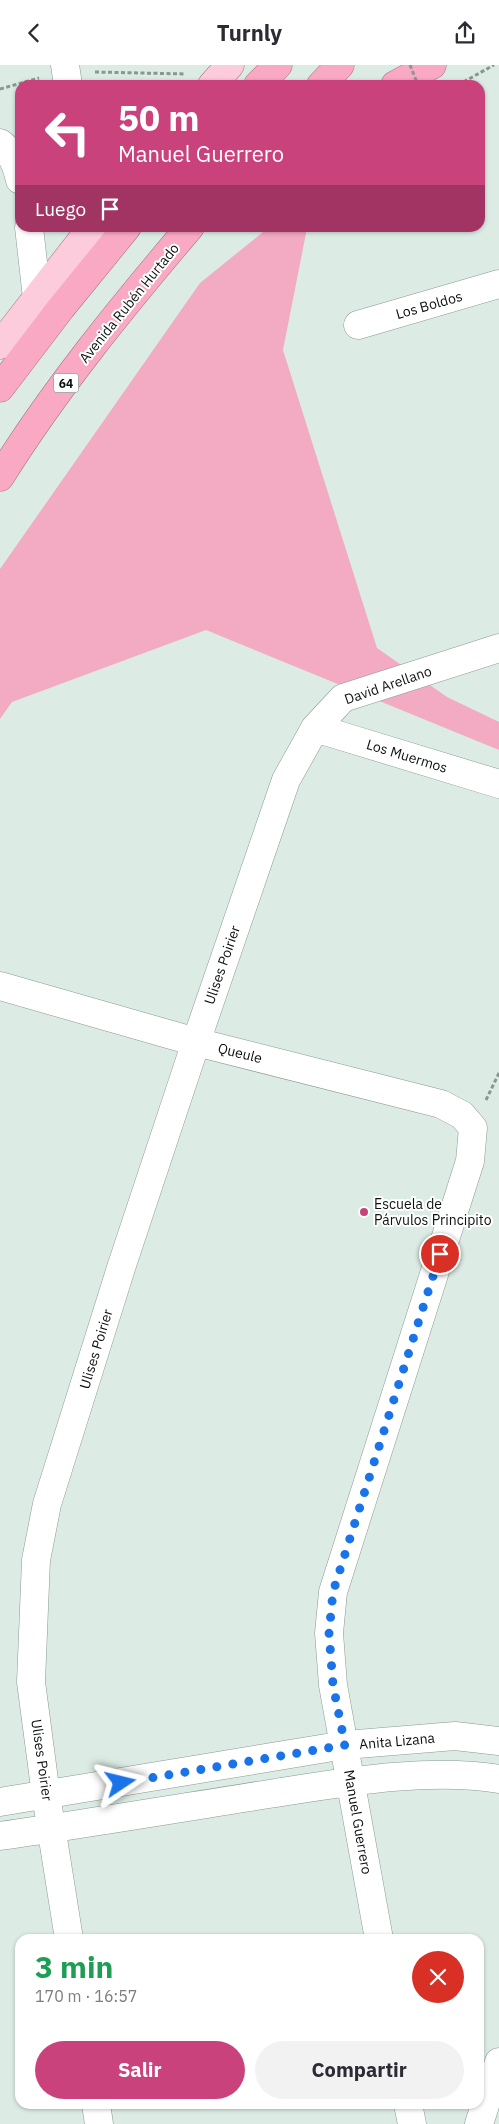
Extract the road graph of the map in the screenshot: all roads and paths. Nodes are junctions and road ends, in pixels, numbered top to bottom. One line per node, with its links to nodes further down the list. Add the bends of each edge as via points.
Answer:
1 (278, 65): 9 (highway)
2 (340, 65): 10 (highway)
3 (410, 65): 12 (path, bridge)
4 (432, 65): 11 (highway)
5 (494, 65): 13 (path)
6 (67, 74): 7 (path); 8 (path)
7 (221, 75)
8 (40, 80)
9 (263, 80)
10 (326, 80)
11 (404, 80)
12 (416, 80)
13 (467, 80)
14 (15, 86): 15 (path)
15 (0, 89)
16 (0, 143): 17 (street)
17 (15, 164)
18 (29, 232): 25 (street)
19 (88, 232): 25 (main road)
20 (123, 232): 28 (highway)
21 (186, 232): 24 (highway, Avenida Rubén Hurtado / 64)
22 (201, 232): 24 (highway)
23 (499, 284): 26 (street, Los Boldos)
24 (136, 292): 29 (highway, Avenida Rubén Hurtado / 64)
25 (36, 298): 27 (main road)
26 (358, 325)
27 (0, 345)
28 (0, 387)
29 (0, 477)
30 (499, 648): 31 (street, David Arellano, via 343,698)
31 (315, 728): 32 (street, David Arellano); 33 (street, Los Muermos)
32 (286, 780): 35 (street, Ulises Poirier)
33 (499, 785)
34 (0, 986): 35 (street, Queule)
35 (196, 1042): 36 (street, Queule, via 441,1104 462,1115); 41 (street, Ulises Poirier, via 47,1505 36,1560 31,1682)
36 (473, 1128): 38 (street, Manuel Guerrero, via 470,1161 333,1592 329,1633 333,1685)
37 (499, 1741): 38 (street, Anita Lizana, via 455,1736)
38 (345, 1745): 40 (street, Manuel Guerrero); 41 (street, Anita Lizana)
39 (499, 1779): 40 (street, via 481,1775 424,1776)
40 (351, 1782): 43 (street); 46 (street, Manuel Guerrero)
41 (46, 1795): 42 (street, Anita Lizana); 43 (street, Ulises Poirier)
42 (0, 1802)
43 (51, 1829): 44 (street); 45 (street, Ulises Poirier)
44 (0, 1836)
45 (68, 1934)
46 (378, 1934)
47 (499, 2062): 48 (street)
48 (484, 2108)
49 (97, 2109): 52 (street)
50 (409, 2109): 53 (street)
51 (484, 2109): 54 (street)
52 (99, 2124)
53 (412, 2124)
54 (479, 2124)

